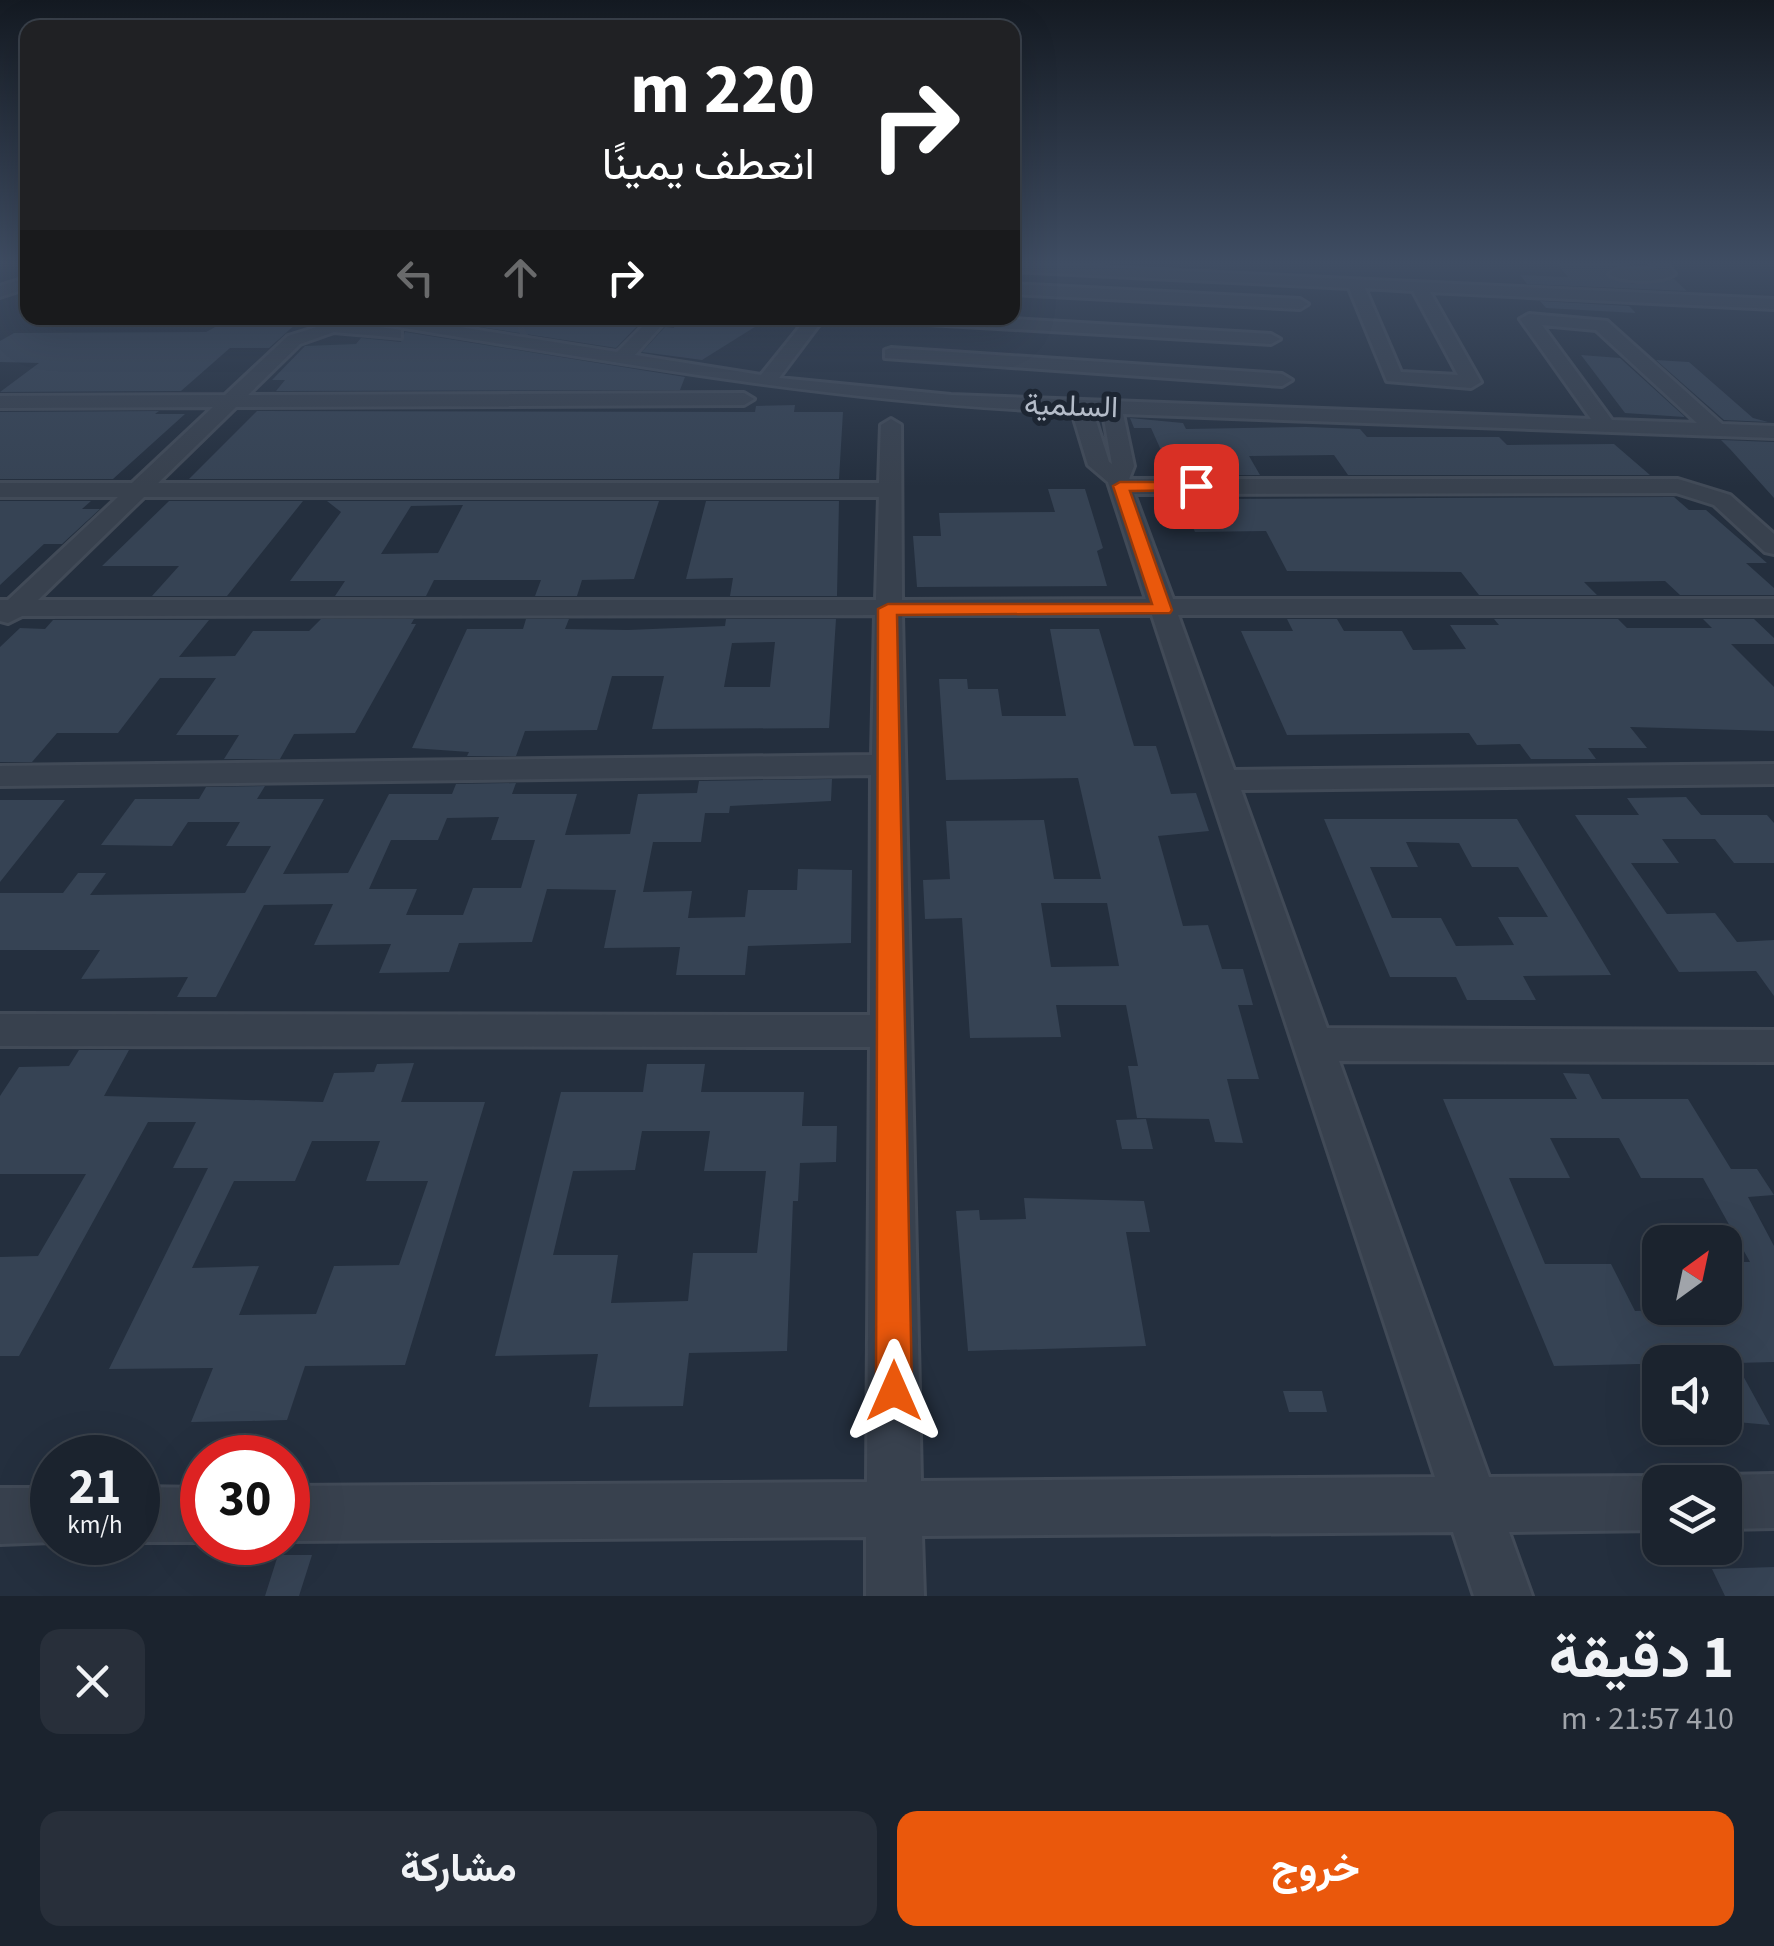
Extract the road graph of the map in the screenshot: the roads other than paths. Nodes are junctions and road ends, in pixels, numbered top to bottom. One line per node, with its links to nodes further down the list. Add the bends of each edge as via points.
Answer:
1 (299, 337): 20 (street, السلمية)
2 (533, 337): 14 (street, السلمية)
3 (642, 337): 14 (street)
4 (801, 337): 17 (street)
5 (899, 337): 13 (street)
6 (1062, 337): 15 (street)
7 (1247, 337): 12 (street)
8 (1378, 337): 9 (street, via 1394,377 1471,382)
9 (1447, 337)
10 (1542, 337): 24 (street)
11 (1615, 337): 26 (street)
12 (1271, 339): 15 (street, via 1284,390)
13 (891, 354): 15 (street); 16 (street)
14 (624, 357): 17 (street, السلمية)
15 (1058, 365): 21 (street)
16 (883, 375)
17 (766, 382): 21 (street, السلمية)
18 (744, 399): 20 (street)
19 (0, 402): 20 (street)
20 (229, 402): 30 (street, السلمية)
21 (1053, 406): 22 (street, السلمية)
22 (1081, 407): 23 (street, السلمية); 28 (street, via 1098,465)
23 (1112, 408): 24 (street, السلمية); 28 (street, via 1123,466)
24 (1604, 423): 26 (street, السلمية)
25 (891, 425): 31 (street)
26 (1716, 428): 27 (street, السلمية)
27 (1774, 432)
28 (1119, 483): 32 (street, via 1678,486 1722,500); 35 (street)
29 (0, 490): 30 (street)
30 (139, 490): 31 (street); 36 (street, السلمية)
31 (887, 490): 34 (street)
32 (1774, 547)
33 (1774, 607): 35 (street)
34 (888, 609): 35 (street); 36 (street); 37 (street)
35 (1163, 610): 40 (street)
36 (5, 613)
37 (887, 765): 39 (street); 42 (street)
38 (1774, 774): 40 (street)
39 (0, 776)
40 (1222, 780): 43 (street)
41 (0, 1030): 42 (street)
42 (891, 1031): 49 (street)
43 (1313, 1044): 44 (street); 48 (street)
44 (1774, 1046)
45 (1774, 1501): 46 (street)
46 (1742, 1502)
47 (1642, 1503): 48 (street)
48 (1472, 1505): 49 (street); 54 (street)
49 (895, 1511): 50 (street); 53 (street)
50 (310, 1514)
51 (0, 1516): 52 (street)
52 (30, 1516)
53 (895, 1596)
54 (1503, 1596)

